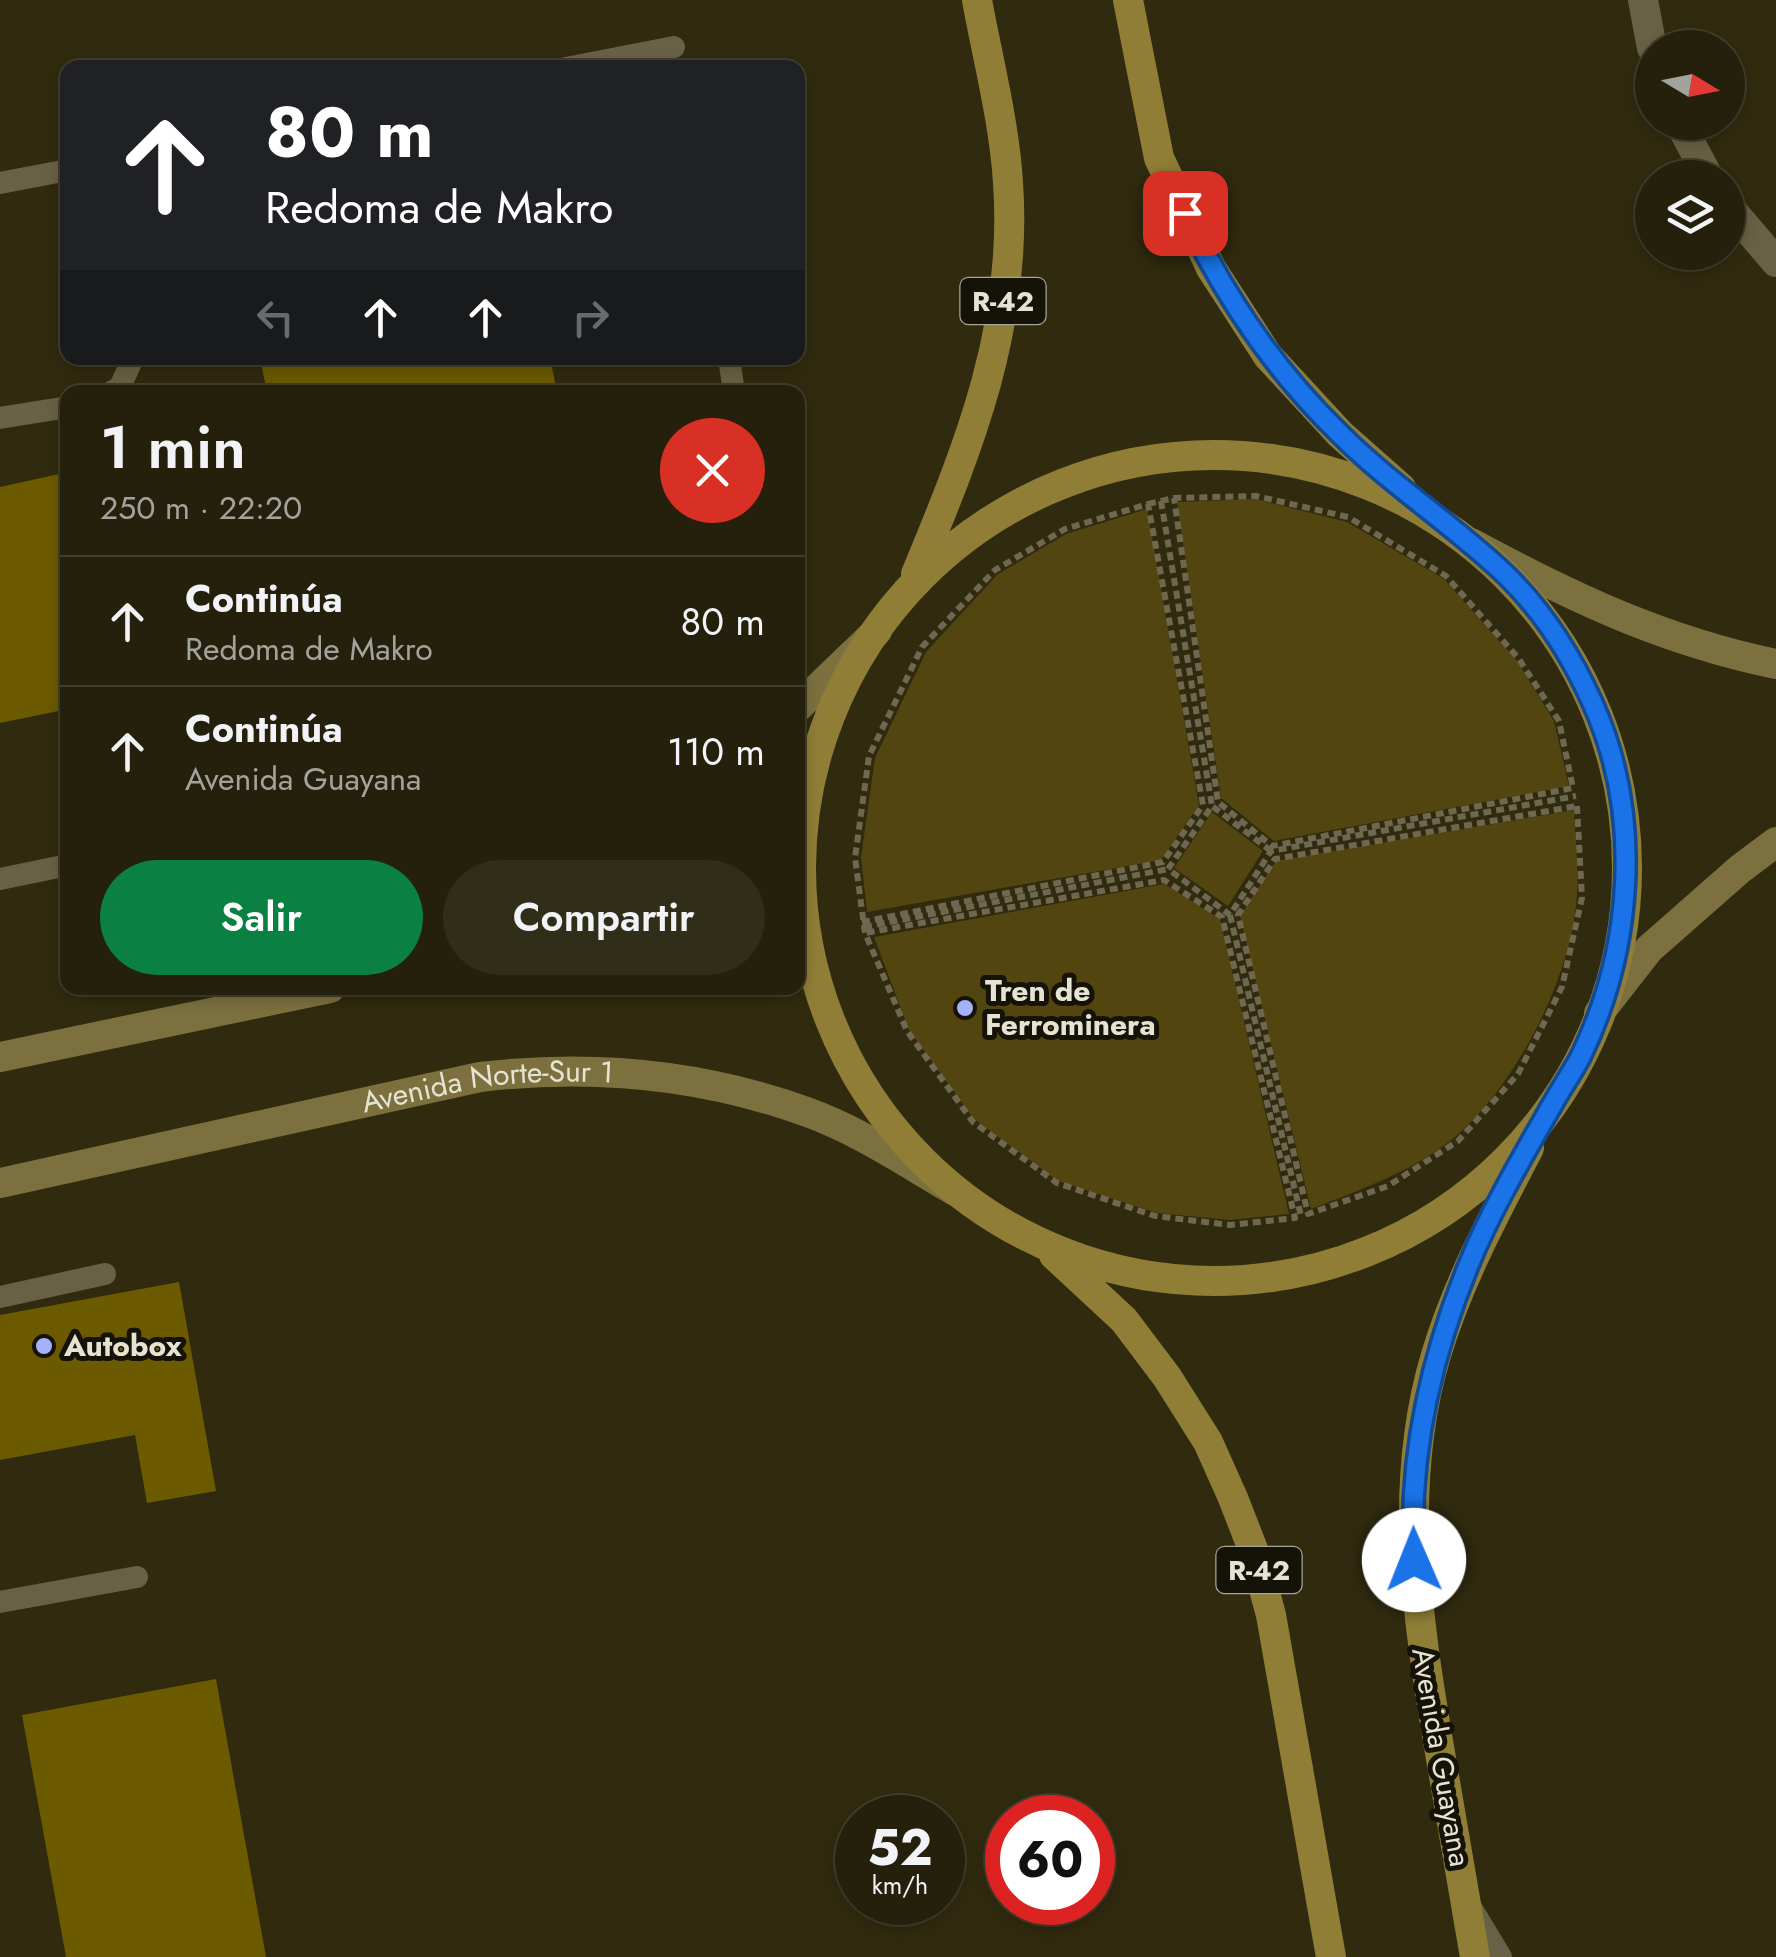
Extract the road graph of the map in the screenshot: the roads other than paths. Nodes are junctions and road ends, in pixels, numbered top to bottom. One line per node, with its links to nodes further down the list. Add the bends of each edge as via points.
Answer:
1 (977, 0): 15 (main road, R-42, via 1008,180 1009,257 985,396)
2 (1128, 0): 13 (main road, R-42, via 1159,158 1210,268 1268,356 1340,434)
3 (1643, 0): 4 (street)
4 (1649, 30)
5 (674, 46): 6 (lane)
6 (605, 60)
7 (60, 172): 8 (lane)
8 (0, 184)
9 (1745, 226): 10 (street)
10 (1776, 262)
11 (60, 408): 12 (lane)
12 (0, 418)
13 (1429, 513): 14 (main road, R-42); 15 (main road, R-42, via 1383,489 1284,459 1181,454 1080,476 1032,496 946,554)
14 (1471, 543): 17 (main road, via 1620,618 1712,651); 25 (main road, R-42, via 1509,578 1562,647 1612,757 1622,808 1624,912)
15 (909, 590): 16 (main road, R-42)
16 (876, 630): 18 (main road); 19 (main road, R-42, via 829,722)
17 (1776, 664)
18 (805, 701)
19 (805, 824)
20 (1776, 842): 25 (main road, via 1649,948)
21 (60, 867): 22 (lane)
22 (0, 878)
23 (805, 915): 29 (main road, R-42, via 828,1011 856,1074 919,1158)
24 (297, 995): 26 (main road)
25 (1600, 1012): 27 (main road, R-42)
26 (0, 1057)
27 (1552, 1105): 30 (main road, R-42, via 1482,1182 1441,1213 1396,1240 1298,1273 1195,1282 1094,1264); 35 (main road, Avenida Guayana / R-42, via 1470,1261 1435,1358 1418,1446 1412,1528 1418,1623)
28 (0, 1183): 29 (main road, Avenida Norte-Sur 1, via 480,1076 582,1070 660,1076 808,1112)
29 (957, 1192): 30 (main road, R-42)
30 (1045, 1246): 36 (main road, R-42, via 1124,1320 1208,1442 1233,1498 1272,1615)
31 (104, 1274): 32 (lane)
32 (0, 1297)
33 (137, 1578): 34 (lane)
34 (0, 1602)
35 (1465, 1897): 37 (main road, Avenida Guayana / R-42); 38 (lane)
36 (1331, 1957)
37 (1475, 1957)
38 (1501, 1957)

